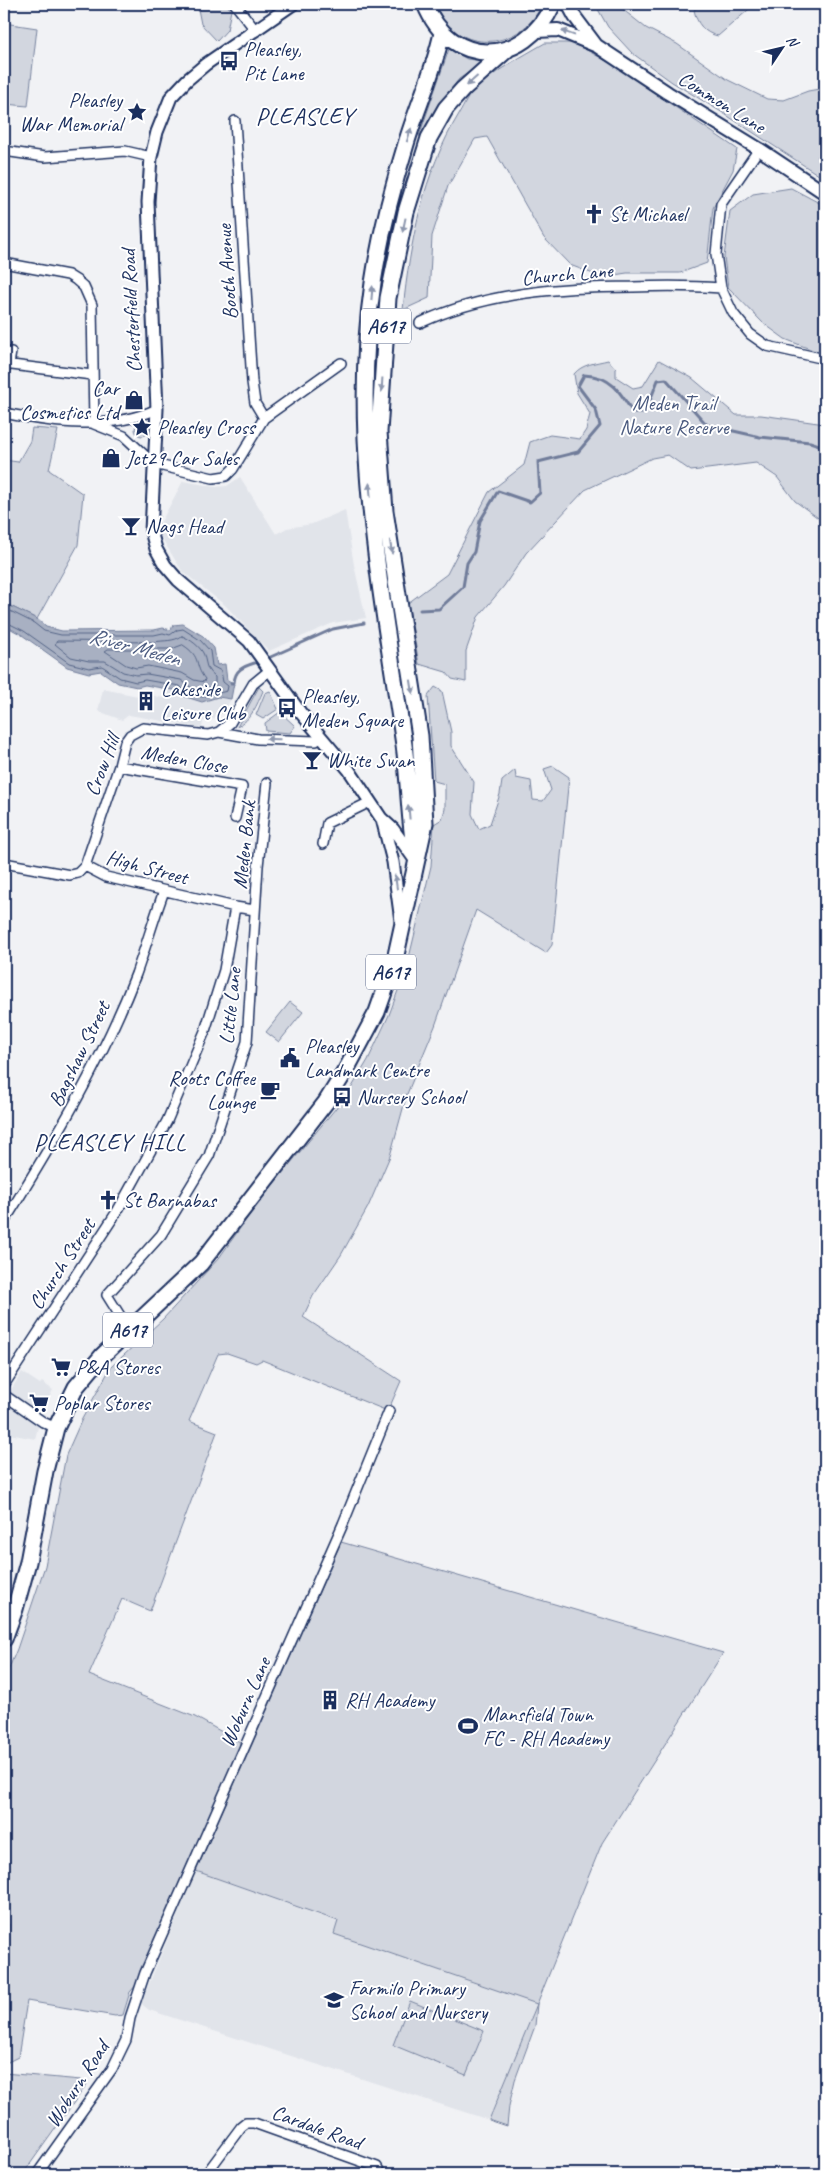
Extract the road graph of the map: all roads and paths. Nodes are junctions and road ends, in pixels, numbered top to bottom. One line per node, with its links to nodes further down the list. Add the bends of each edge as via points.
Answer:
1 (235, 4): 6 (street)
2 (293, 4): 6 (street, Chesterfield Road)
3 (553, 4): 7 (highway, via 546,20)
4 (568, 4): 9 (main road)
5 (424, 6): 8 (highway)
6 (256, 31): 14 (street, Chesterfield Road, via 206,64 171,97)
7 (536, 31): 9 (main road, one-way to 7, via 558,30); 10 (highway)
8 (442, 33): 10 (highway, via 461,46 476,51); 38 (highway, A617, one-way to 8, via 371,502 366,439 366,355 373,283 390,204)
9 (597, 46): 12 (main road, Common Lane)
10 (508, 48): 38 (highway, A617, one-way to 38, via 446,108 429,138 406,212 388,298 379,432 385,511 420,736 425,823)
11 (235, 121): 26 (street, Booth Avenue, via 252,382 255,403)
12 (759, 148): 15 (main road, Common Lane); 17 (street, via 721,204 716,254)
13 (4, 151): 14 (street, via 45,157 125,151)
14 (151, 157): 24 (street, Chesterfield Road, via 148,224)
15 (825, 193)
16 (4, 263): 23 (street, via 68,275 84,288 92,305)
17 (721, 288): 18 (street, Church Lane, via 559,288 487,300 438,314); 20 (street, via 733,313 750,334 767,346)
18 (420, 323)
19 (11, 352): 21 (street)
20 (825, 359)
21 (6, 364): 23 (street)
22 (340, 364): 26 (street)
23 (92, 375): 27 (street)
24 (157, 409): 27 (street, via 144,415); 28 (street, Chesterfield Road)
25 (4, 413): 27 (street)
26 (264, 418): 28 (street, via 226,476 213,478)
27 (94, 424): 28 (street, via 124,436)
28 (154, 464): 29 (street, Chesterfield Road, via 151,531 156,549 178,580 234,627)
29 (269, 668): 30 (street, via 253,684 230,723); 31 (street)
30 (219, 732): 31 (street, Crow Hill, one-way to 30, via 316,741 258,739); 32 (street, Crow Hill, via 208,735 136,730 125,742)
31 (321, 737): 34 (street)
32 (119, 766): 35 (street, Meden Close, via 242,787); 40 (street, Crow Hill)
33 (267, 783): 43 (street, Meden Bank)
34 (370, 802): 36 (street); 37 (street, via 327,823)
35 (235, 818)
36 (381, 818): 38 (street); 44 (street, one-way to 36, via 393,862)
37 (323, 844)
38 (416, 860): 44 (highway, A617)
39 (4, 863): 40 (street, High Street, via 70,875)
40 (85, 866): 41 (street, High Street, via 106,876)
41 (164, 891): 42 (street, High Street); 45 (street, Bagshaw Street, via 136,974 106,1042 60,1131)
42 (236, 907): 43 (street, High Street); 47 (street, Church Street, via 224,970 205,1031 167,1122 118,1210)
43 (255, 910): 46 (street, Little Lane, via 247,1042 209,1156 161,1235 107,1295)
44 (402, 930): 46 (highway, A617, via 377,1012 326,1102 201,1263)
45 (4, 1222)
46 (128, 1330): 50 (highway, A617, via 76,1386)
47 (4, 1385)
48 (4, 1396): 50 (street)
49 (389, 1411): 52 (street, Woburn Lane, via 340,1531 145,1973)
50 (56, 1428): 51 (highway, A617, via 28,1562)
51 (4, 1639)
52 (134, 2007): 54 (street, Woburn Road, via 126,2040 112,2069)
53 (380, 2172): 55 (street, Cardale Road, via 254,2123 246,2123)
54 (37, 2174)
55 (206, 2174)

